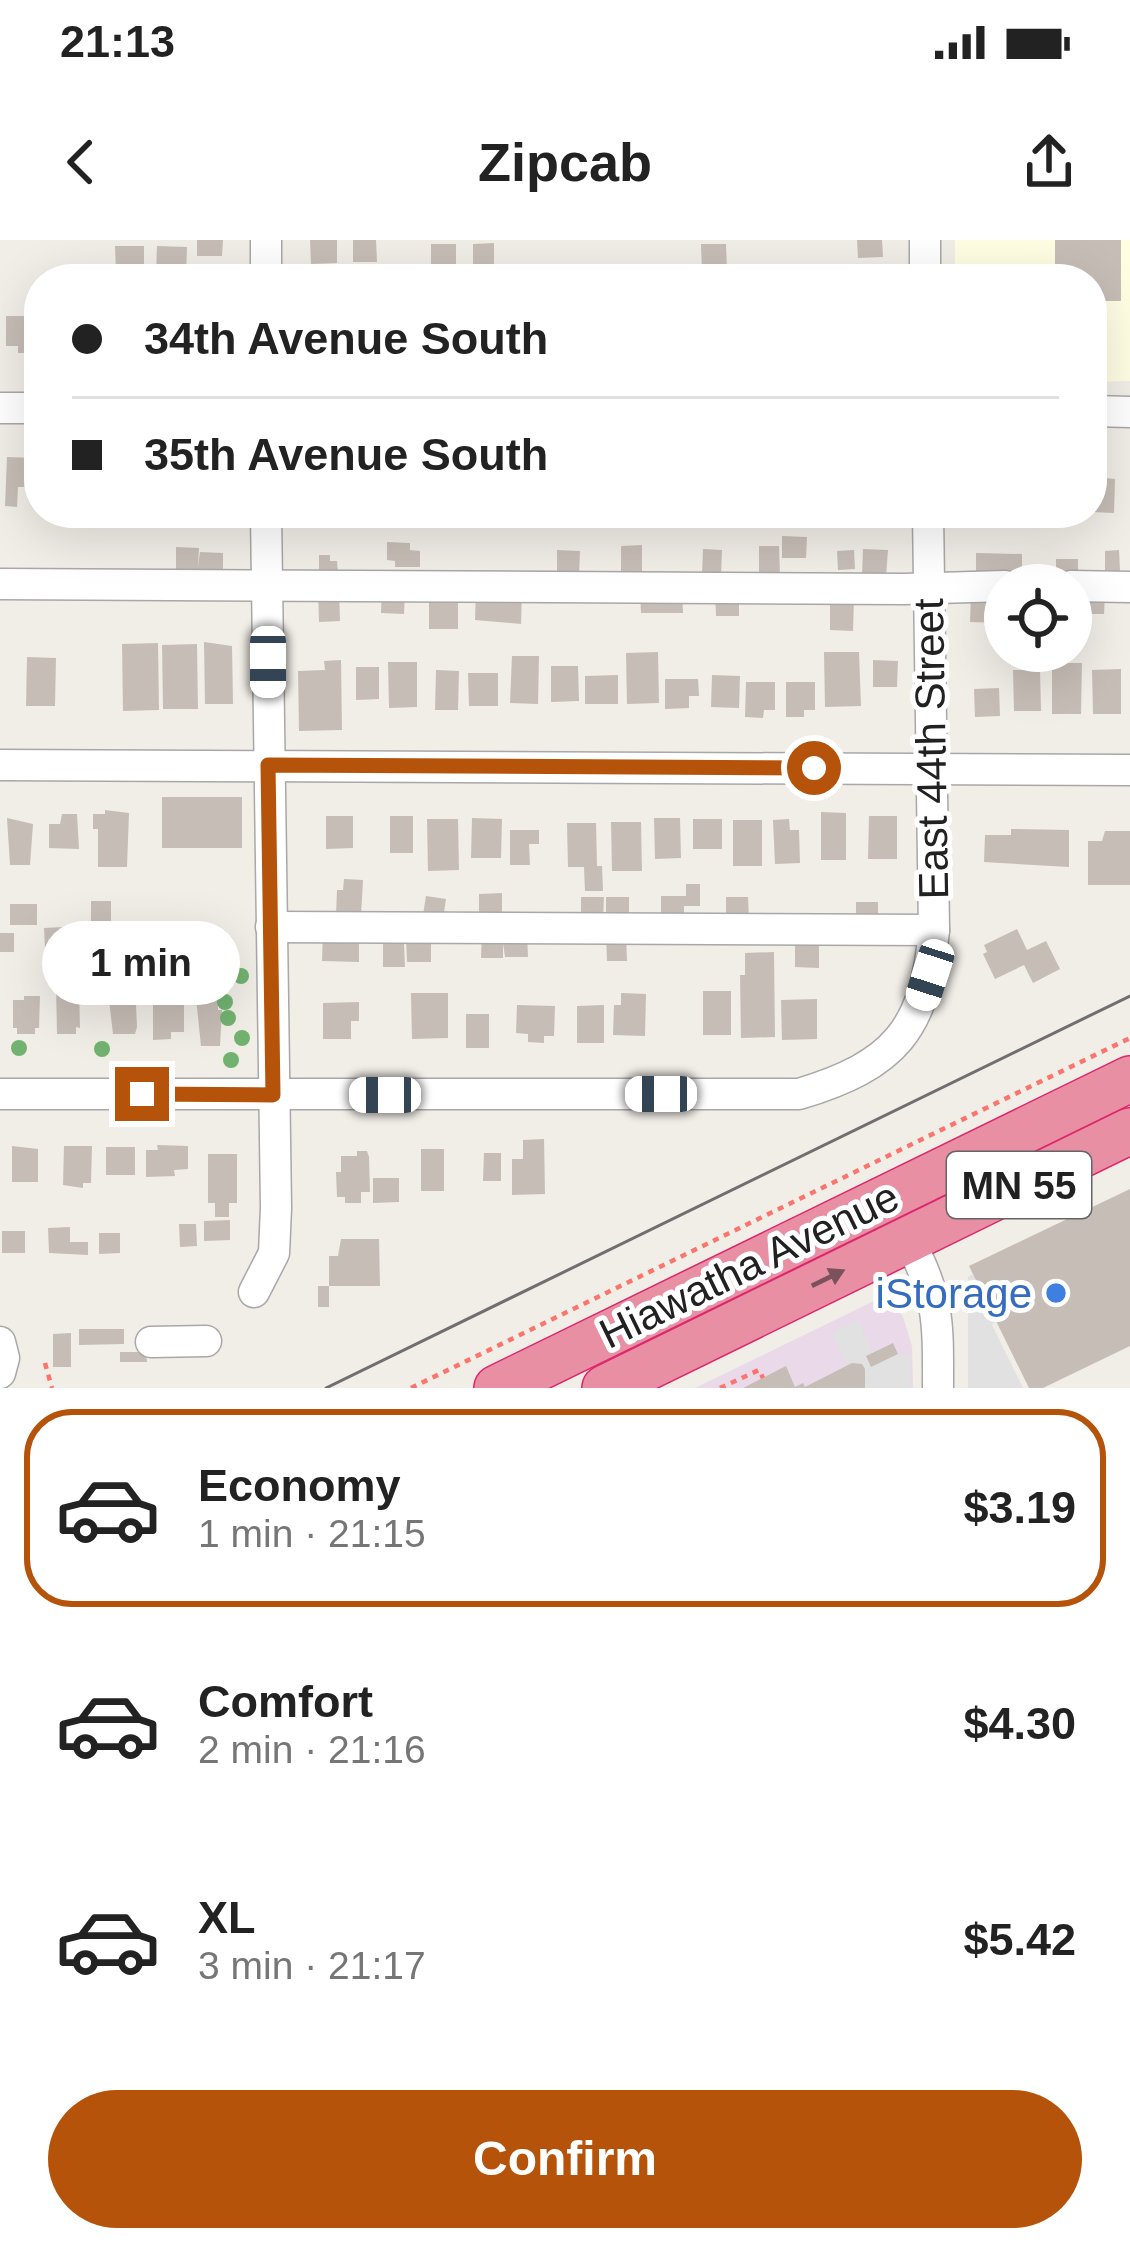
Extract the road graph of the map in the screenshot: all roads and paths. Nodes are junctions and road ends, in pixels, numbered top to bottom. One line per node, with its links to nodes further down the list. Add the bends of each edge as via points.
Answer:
1 (266, 528): 4 (street)
2 (928, 528): 8 (street, East 44th Street)
3 (0, 584): 4 (street)
4 (268, 584): 8 (street); 10 (street)
5 (984, 586): 8 (street)
6 (1092, 586): 7 (street)
7 (1130, 586)
8 (929, 587): 11 (street, East 44th Street)
9 (0, 765): 10 (street)
10 (268, 765): 11 (street); 13 (street)
11 (931, 768): 12 (street); 14 (street, East 44th Street)
12 (1130, 770)
13 (271, 927): 14 (street); 18 (street)
14 (934, 930): 18 (street, East 44th Street, via 917,1016 893,1048 849,1079 799,1094)
15 (1130, 1038): 31 (path)
16 (1130, 1079): 32 (highway, Hiawatha Avenue / MN 55)
17 (0, 1094): 18 (street)
18 (273, 1095): 21 (street, via 274,1253)
19 (1130, 1131): 20 (highway, Hiawatha Avenue / MN 55)
20 (909, 1241): 29 (highway, Hiawatha Avenue / MN 55, one-way to 20); 34 (street, via 931,1280)
21 (254, 1292)
22 (206, 1341): 24 (street)
23 (0, 1342): 26 (street)
24 (151, 1342)
25 (45, 1363): 30 (path)
26 (0, 1373)
27 (717, 1375): 33 (path)
28 (763, 1378): 33 (path, via 759,1370)
29 (625, 1384)
30 (52, 1388)
31 (411, 1388)
32 (497, 1388)
33 (722, 1388)
34 (938, 1388)

